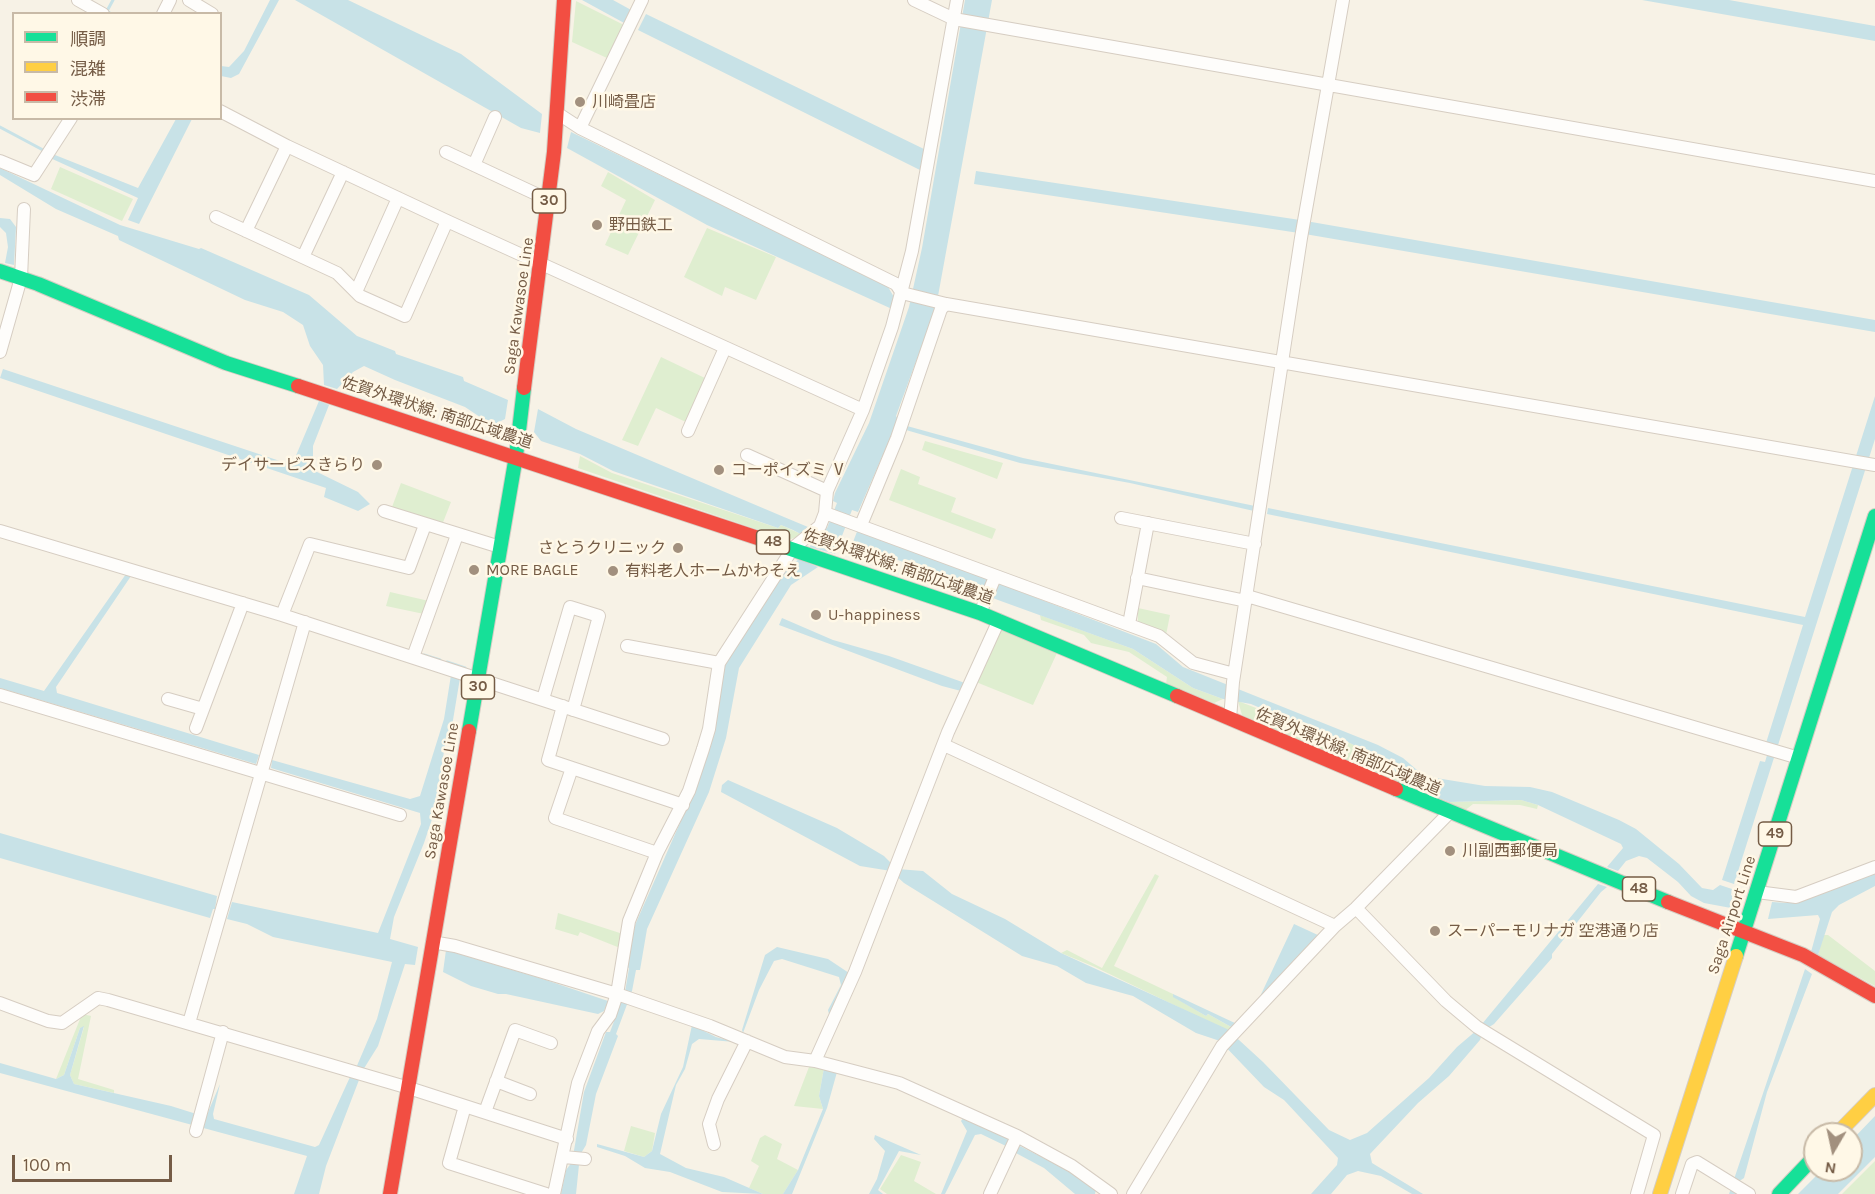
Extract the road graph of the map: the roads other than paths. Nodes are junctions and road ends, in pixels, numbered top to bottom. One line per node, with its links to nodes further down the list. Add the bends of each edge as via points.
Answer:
1 (78, 0): 8 (street)
2 (189, 0): 9 (street)
3 (564, 0): 13 (main road, Saga Kawasoe Line / 30)
4 (914, 0): 10 (street)
5 (957, 0): 10 (street)
6 (1343, 0): 11 (street)
7 (638, 2): 16 (street)
8 (99, 12)
9 (209, 12)
10 (954, 19): 11 (street); 34 (street)
11 (1328, 84): 22 (street); 38 (street)
12 (222, 112): 17 (street)
13 (556, 113): 16 (street); 24 (main road, Saga Kawasoe Line / 30)
14 (495, 117): 20 (street)
15 (70, 120): 19 (street, via 34,175)
16 (580, 128): 34 (street, via 896,284)
17 (286, 146): 21 (street); 28 (street)
18 (446, 152): 20 (street)
19 (0, 161)
20 (474, 165): 24 (street)
21 (343, 172): 23 (street); 29 (street)
22 (1875, 181)
23 (398, 198): 27 (street); 33 (street)
24 (549, 200): 30 (main road, Saga Kawasoe Line / 30)
25 (24, 209): 32 (street)
26 (216, 217): 28 (street)
27 (447, 221): 30 (street); 33 (street, via 405,316)
28 (246, 231): 29 (street)
29 (303, 257): 33 (street, via 337,273)
30 (542, 264): 36 (street); 42 (main road, Saga Kawasoe Line / 30)
31 (0, 271): 32 (main road, 佐賀外環状線; 南部広域農道 / 48)
32 (21, 278): 37 (street); 42 (main road, 佐賀外環状線; 南部広域農道 / 48, via 226,363)
33 (356, 292)
34 (902, 293): 35 (street); 39 (street)
35 (946, 304): 38 (street); 49 (street, via 897,438)
36 (725, 348): 39 (street); 40 (street)
37 (0, 352)
38 (1284, 363): 43 (street); 54 (street)
39 (863, 410): 44 (street)
40 (688, 431)
41 (747, 455): 44 (street)
42 (516, 456): 55 (main road, Saga Kawasoe Line / 30); 56 (main road, 佐賀外環状線; 南部広域農道 / 48)
43 (1873, 465)
44 (827, 491): 46 (street)
45 (384, 511): 51 (street)
46 (828, 514): 49 (street); 56 (street, via 806,540)
47 (1875, 516): 80 (main road, Saga Airport Line / 49)
48 (1121, 518): 50 (street)
49 (856, 523): 57 (street)
50 (1148, 523): 54 (street); 58 (street)
51 (425, 525): 53 (street); 62 (street, via 409,568 310,544)
52 (0, 531): 60 (street)
53 (457, 535): 55 (street); 67 (street)
54 (1255, 544): 59 (street)
55 (500, 547): 69 (main road, Saga Kawasoe Line / 30)
56 (793, 548): 61 (main road, 佐賀外環状線; 南部広域農道 / 48); 68 (street)
57 (995, 577): 61 (street); 65 (street)
58 (1137, 578): 59 (street); 65 (street)
59 (1246, 598): 70 (street); 80 (street)
60 (243, 603): 62 (street); 75 (street)
61 (980, 613): 63 (main road, 佐賀外環状線; 南部広域農道 / 48)
62 (282, 615): 64 (street)
63 (999, 620): 76 (main road, 佐賀外環状線; 南部広域農道 / 48); 79 (street)
64 (305, 622): 67 (street); 82 (street)
65 (1129, 624): 70 (street, via 1159,636 1193,663)
66 (627, 646): 68 (street)
67 (412, 657): 69 (street)
68 (719, 663): 83 (street, via 709,729)
69 (479, 678): 73 (street); 92 (main road, Saga Kawasoe Line / 30)
70 (1233, 678): 76 (street)
71 (0, 695): 82 (street)
72 (168, 699): 75 (street)
73 (543, 699): 74 (street); 74 (street, via 570,608 599,616)
74 (568, 708): 78 (street); 81 (street, via 548,760)
75 (203, 709): 77 (street)
76 (1230, 719): 84 (main road, 佐賀外環状線; 南部広域農道 / 48)
77 (196, 728)
78 (663, 739)
79 (944, 745): 90 (street); 100 (street, via 855,972)
80 (1799, 758): 88 (main road, Saga Airport Line / 49)
81 (572, 768): 83 (street); 86 (street, via 555,818)
82 (261, 772): 85 (street); 96 (street)
83 (683, 805): 86 (street)
84 (1450, 812): 89 (street); 91 (main road, 佐賀外環状線; 南部広域農道 / 48)
85 (400, 815)
86 (657, 853): 93 (street, via 629,921)
87 (1875, 867): 88 (street, via 1796,897)
88 (1757, 892): 91 (main road, Saga Airport Line / 49)
89 (1356, 908): 90 (street); 121 (street, via 1446,1001 1481,1030 1654,1135)
90 (1335, 926): 120 (street, via 1222,1046)
91 (1743, 932): 94 (main road, 48, via 1803,955); 122 (main road, Saga Airport Line / 49)
92 (432, 942): 93 (street); 102 (main road, 30)
93 (623, 996): 98 (street); 110 (street, via 598,1031 578,1083)
94 (1875, 996)
95 (0, 1003): 96 (street, via 62,1023 98,999)
96 (189, 1023): 97 (street)
97 (223, 1032): 102 (street); 108 (street)
98 (747, 1041): 100 (street, via 785,1057); 111 (street, via 709,1124)
99 (551, 1043): 101 (street, via 515,1030)
100 (815, 1061): 109 (street, via 899,1083)
101 (496, 1081): 103 (street); 106 (street)
102 (409, 1088): 105 (street); 115 (main road, 30)
103 (530, 1094)
104 (1875, 1095): 107 (main road)
105 (465, 1106): 106 (street); 116 (street, via 449,1162)
106 (485, 1112): 110 (street)
107 (1849, 1122)
108 (196, 1129)
109 (1017, 1136): 118 (street); 119 (street, via 1072,1166)
110 (567, 1139): 112 (street)
111 (714, 1144)
112 (566, 1157): 113 (street); 117 (street)
113 (585, 1159)
114 (1803, 1169): 125 (main road)
115 (390, 1194)
116 (546, 1194)
117 (554, 1194)
118 (990, 1194)
119 (1111, 1194)
120 (1133, 1194)
121 (1637, 1194)
122 (1660, 1194)
123 (1682, 1194): 124 (street, via 1692,1164 1697,1162)
124 (1749, 1194)
125 (1779, 1194)

